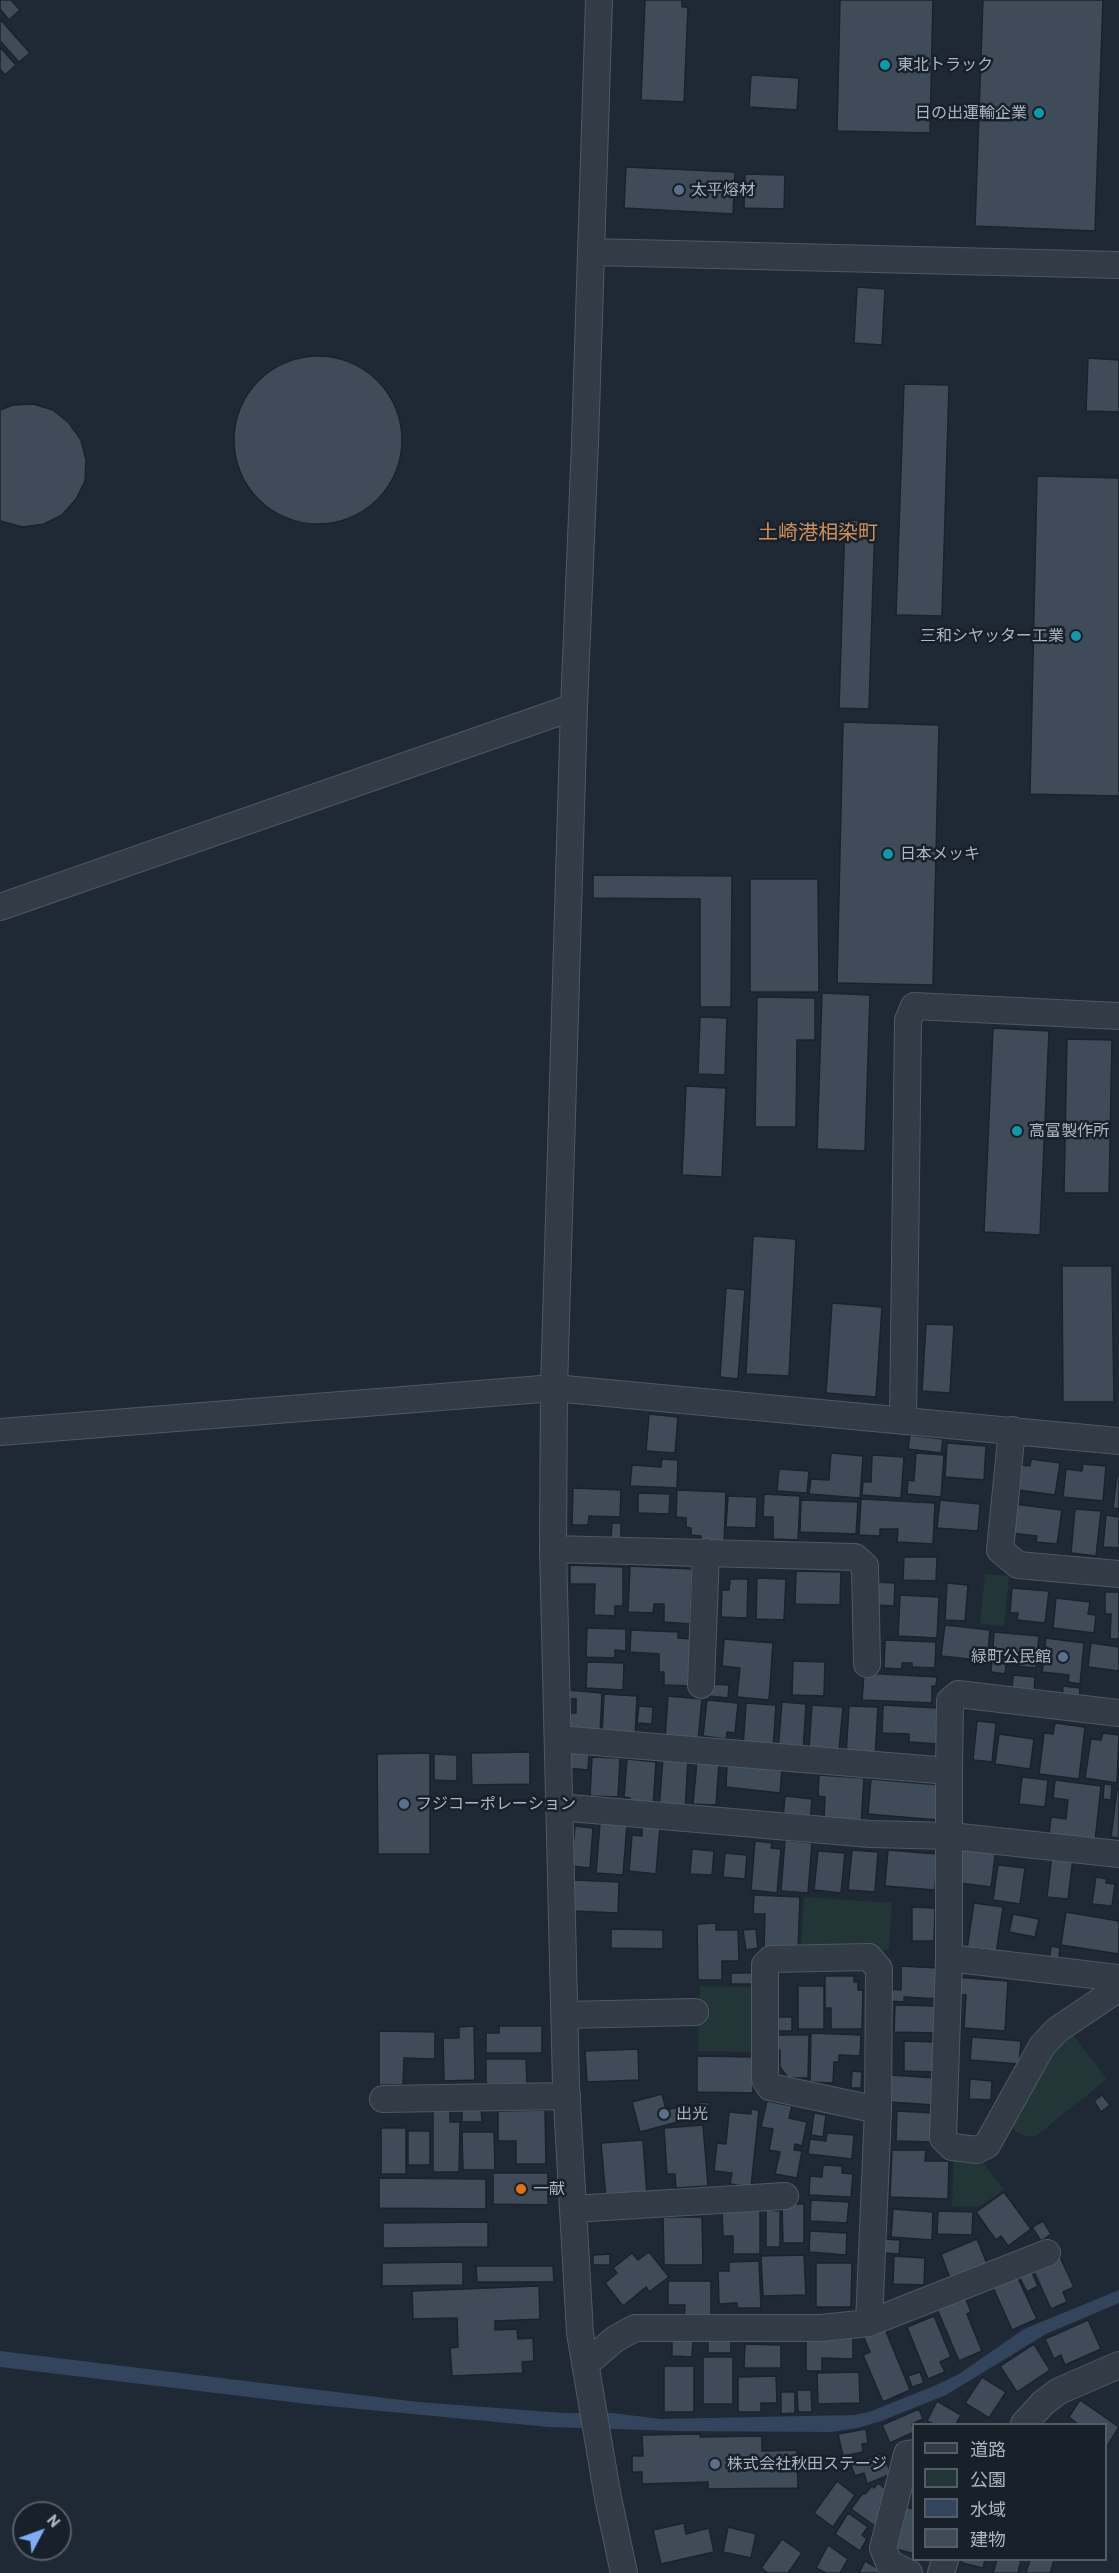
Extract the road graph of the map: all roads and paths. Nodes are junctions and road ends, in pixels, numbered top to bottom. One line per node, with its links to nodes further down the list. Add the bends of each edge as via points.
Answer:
1 (599, 0): 2 (street)
2 (592, 252): 3 (street); 4 (street)
3 (1119, 265)
4 (574, 707): 5 (street); 7 (street)
5 (0, 907)
6 (1119, 1016): 8 (street, via 914,1006 908,1020)
7 (554, 1388): 8 (street); 10 (street); 12 (street)
8 (903, 1421): 9 (street)
9 (1012, 1430): 11 (street); 14 (street, via 1000,1550 1018,1565)
10 (0, 1432)
11 (1119, 1441)
12 (553, 1549): 13 (street); 18 (street)
13 (706, 1552): 15 (street, via 855,1557 865,1566); 16 (street)
14 (1119, 1574)
15 (867, 1664)
16 (702, 1685)
17 (1119, 1713): 19 (street, via 958,1694 950,1701)
18 (558, 1739): 19 (street); 20 (street)
19 (950, 1771): 21 (street)
20 (559, 1807): 21 (street, via 870,1834); 27 (street)
21 (951, 1836): 22 (street); 23 (street)
22 (1119, 1854)
23 (949, 1959): 24 (street); 25 (street, via 943,2138 952,2147 977,2150 987,2145 1042,2046 1057,2030)
24 (1119, 1978)
25 (1119, 1988)
26 (694, 2012): 27 (street)
27 (565, 2015): 28 (street)
28 (567, 2096): 29 (street); 32 (street)
29 (383, 2099)
30 (878, 2110): 30 (street, via 879,1968 869,1958 771,1959 765,1965 765,2079 770,2087); 34 (street)
31 (785, 2196): 32 (street)
32 (573, 2210): 35 (street, via 580,2333)
33 (1047, 2253): 34 (street)
34 (869, 2323): 35 (street, via 821,2328 635,2328)
35 (586, 2364): 39 (street)
36 (1119, 2365): 37 (street, via 1059,2391)
37 (1025, 2423)
38 (912, 2453): 40 (street, via 907,2454 883,2548 889,2563)
39 (624, 2573)
40 (909, 2573)

